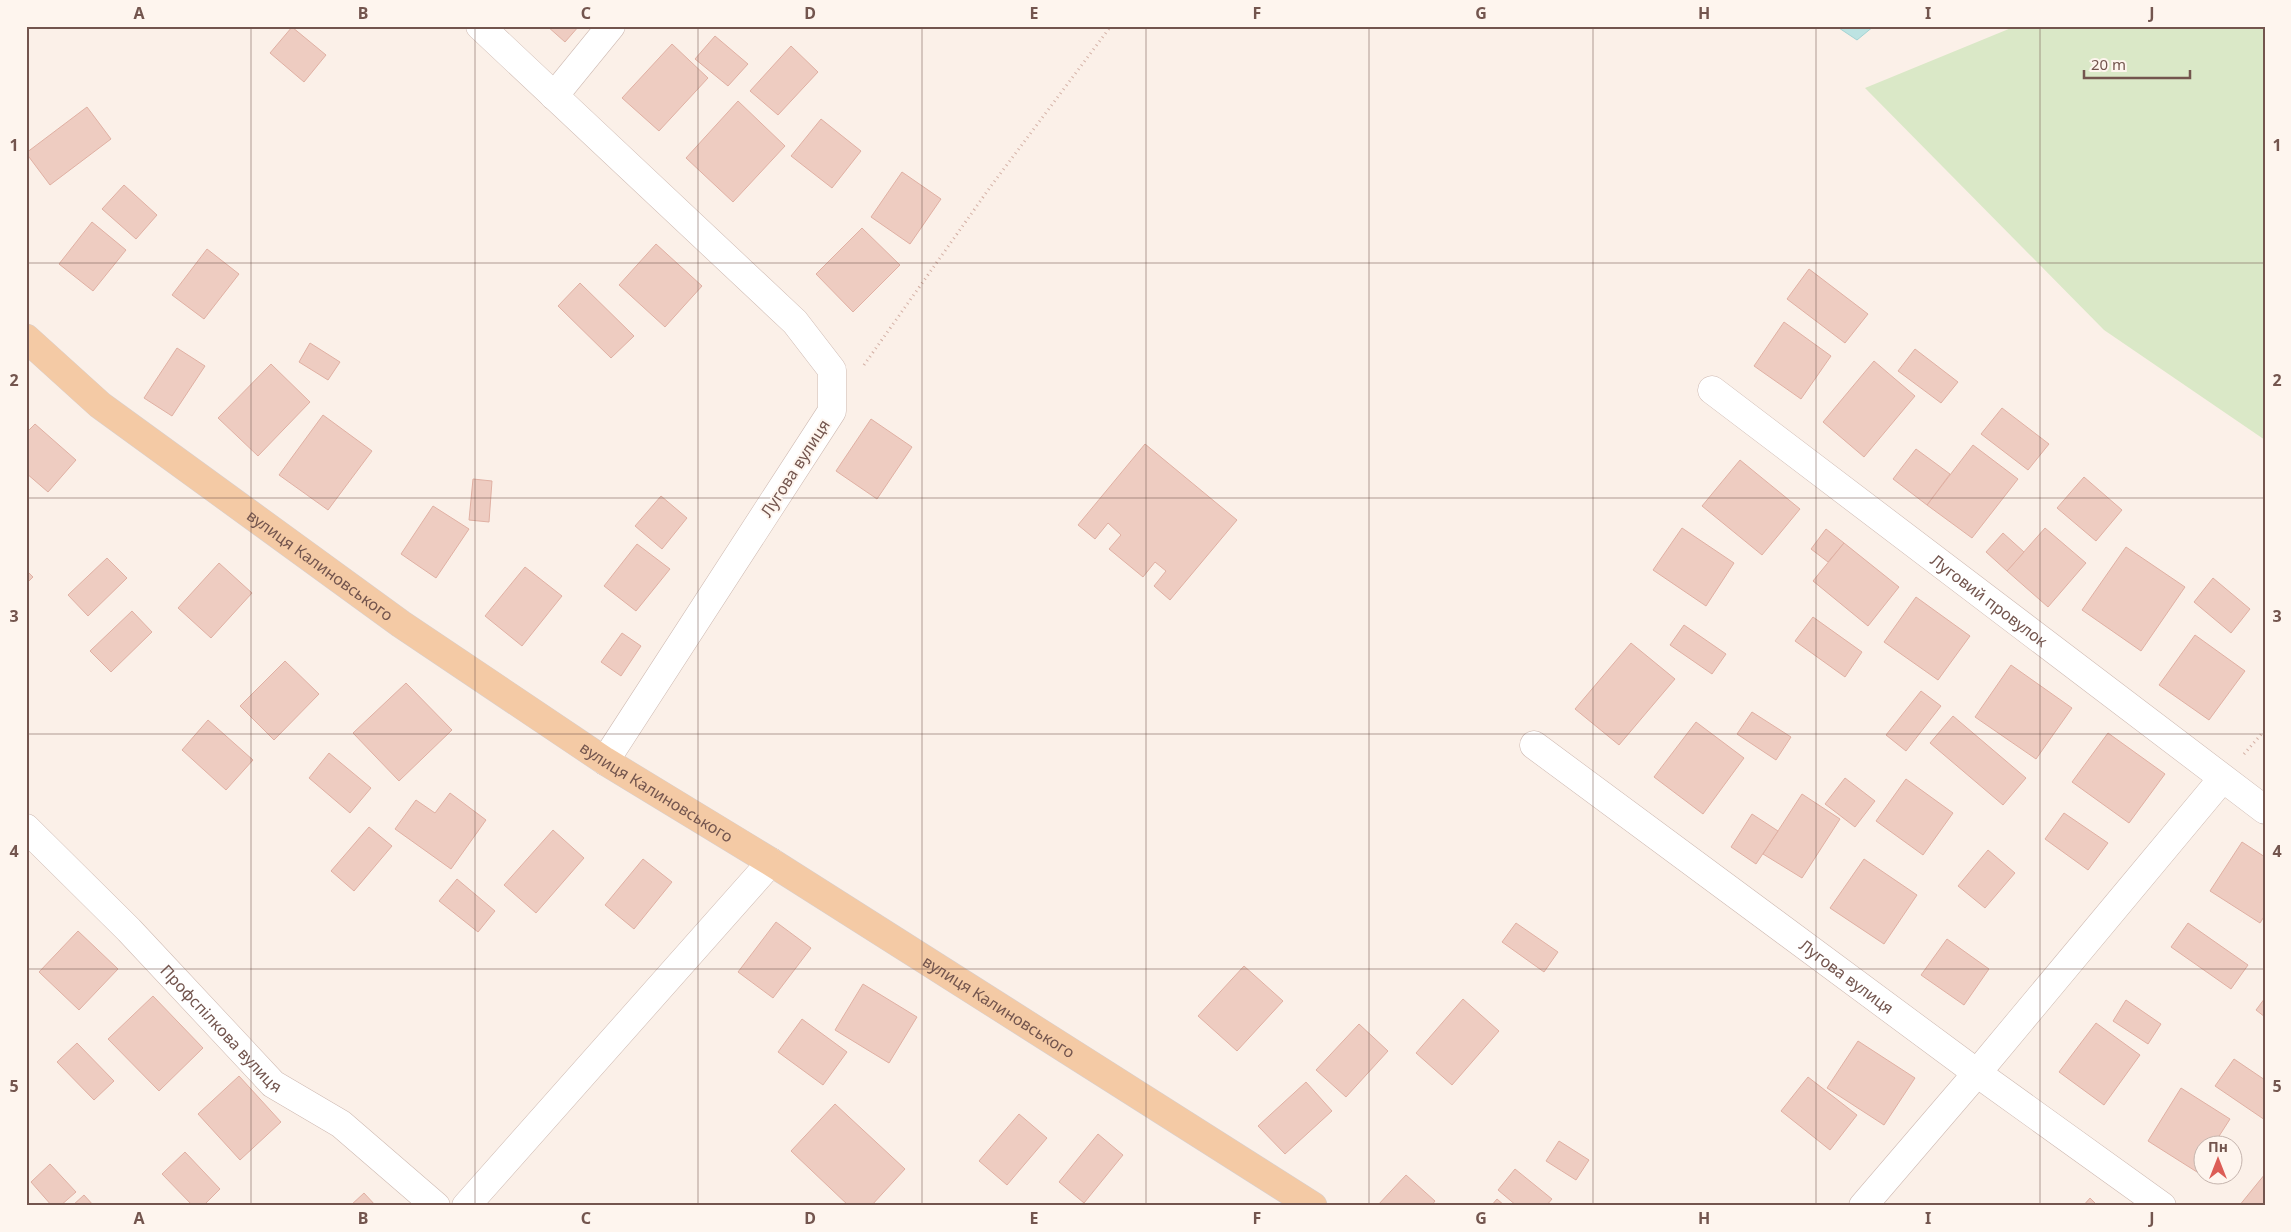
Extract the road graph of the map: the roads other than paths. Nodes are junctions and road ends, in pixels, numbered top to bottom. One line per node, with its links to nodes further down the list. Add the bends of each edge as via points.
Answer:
1 (480, 26): 3 (street, Лугова вулиця)
2 (611, 26): 3 (street)
3 (554, 96): 7 (street, Лугова вулиця, via 795,322 832,370 832,410)
4 (26, 338): 7 (main road, вулиця Калиновського, via 100,405 401,624)
5 (1712, 390): 8 (street, Луговий провулок)
6 (1534, 745): 12 (street, Лугова вулиця)
7 (605, 761): 11 (main road, вулиця Калиновського)
8 (2222, 779): 9 (street, Луговий провулок); 12 (street)
9 (2265, 810)
10 (26, 828): 13 (street, Профспілкова вулиця, via 129,930 273,1084 341,1124)
11 (771, 862): 14 (street); 15 (main road, вулиця Калиновського)
12 (1977, 1073): 16 (street); 17 (street, Лугова вулиця)
13 (436, 1206)
14 (466, 1206)
15 (1313, 1206)
16 (1863, 1206)
17 (2162, 1206)

